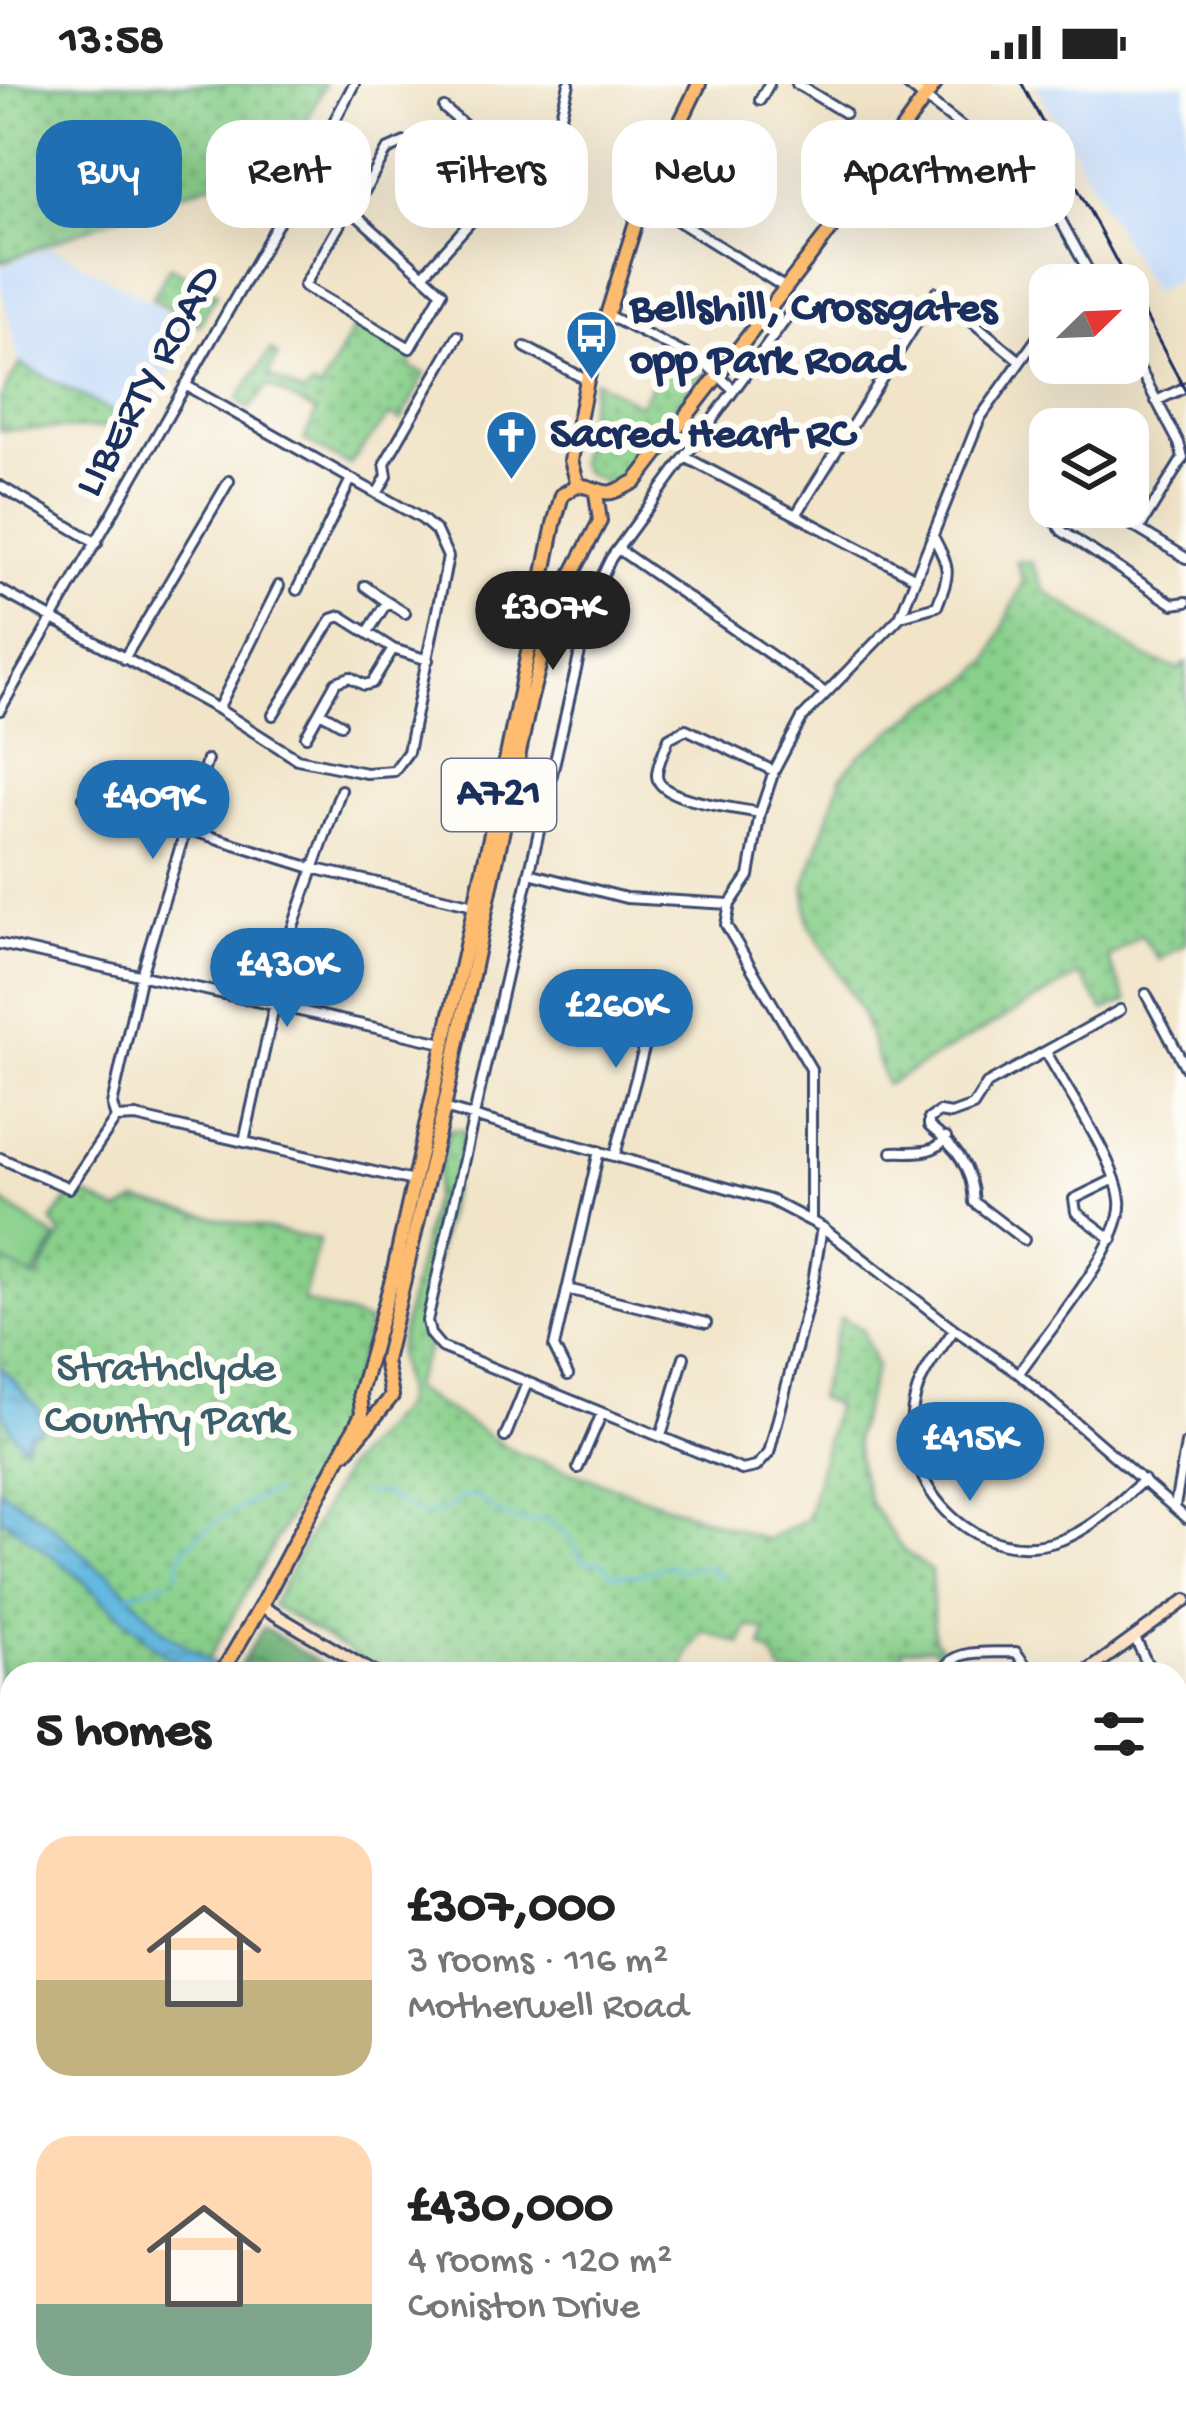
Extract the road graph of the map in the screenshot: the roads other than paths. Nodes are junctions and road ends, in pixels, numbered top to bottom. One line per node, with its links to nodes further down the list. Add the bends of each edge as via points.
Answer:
1 (354, 84): 12 (street, LIBERTY ROAD)
2 (569, 84): 14 (street)
3 (699, 84): 15 (main road, A721)
4 (770, 84): 9 (street)
5 (797, 84): 11 (street)
6 (908, 84): 8 (street)
7 (935, 84): 8 (main road)
8 (925, 98): 24 (street, via 1045,192); 26 (main road)
9 (760, 100)
10 (444, 108): 13 (street)
11 (845, 113)
12 (335, 120)
13 (458, 120)
14 (560, 120)
15 (682, 120)
16 (395, 146): 17 (street)
17 (371, 178)
18 (275, 228): 36 (street, LIBERTY ROAD)
19 (338, 228): 25 (street, via 304,286 410,348 442,292)
20 (370, 228): 25 (street)
21 (464, 228): 25 (street)
22 (635, 228): 28 (main road, A721)
23 (691, 228): 26 (street)
24 (1084, 264)
25 (422, 275)
26 (784, 286): 33 (main road)
27 (797, 304): 38 (street)
28 (608, 315): 33 (street); 34 (main road, A721)
29 (458, 336): 46 (street, via 385,463)
30 (1029, 346): 32 (street)
31 (525, 347): 34 (street)
32 (1018, 360): 47 (street, via 936,292); 50 (street, via 980,418)
33 (715, 374): 38 (street); 45 (main road, via 636,481)
34 (587, 380): 43 (main road, A721, via 571,460)
35 (1147, 384): 39 (street)
36 (184, 385): 41 (street); 51 (street, LIBERTY ROAD)
37 (1186, 387): 39 (street)
38 (734, 390): 40 (street)
39 (1156, 401): 49 (street, via 1183,458)
40 (685, 458): 47 (street); 53 (street)
41 (352, 479): 46 (street); 60 (street)
42 (229, 481): 68 (street)
43 (578, 484): 45 (main road); 52 (main road, A721, via 562,495)
44 (0, 486): 51 (street)
45 (596, 493): 55 (main road, A721, via 600,521)
46 (377, 494): 69 (street, via 436,531 448,557)
47 (796, 515): 56 (street)
48 (1060, 528): 62 (street, via 1173,604)
49 (1139, 529): 54 (street)
50 (934, 538): 56 (street); 64 (street, via 949,575 937,606)
51 (97, 543): 65 (street, LIBERTY ROAD)
52 (549, 547): 55 (main road); 86 (main road, A721)
53 (618, 549): 70 (street); 84 (street, via 593,595)
54 (1186, 558)
55 (577, 559): 98 (main road, A721, via 554,608 530,701)
56 (916, 578): 64 (street)
57 (279, 586): 71 (street)
58 (365, 586): 61 (street)
59 (0, 590): 65 (street)
60 (297, 590)
61 (387, 602): 63 (street); 66 (street)
62 (1186, 602)
63 (405, 613)
64 (900, 617): 70 (street)
65 (53, 619): 68 (street); 72 (street, LIBERTY ROAD)
66 (368, 632): 67 (street); 74 (street, via 341,616 327,626)
67 (393, 649): 69 (street); 73 (street, via 371,683 336,682)
68 (124, 658): 71 (street)
69 (428, 660): 71 (street, via 408,752 394,771 297,759)
70 (824, 692): 78 (street)
71 (218, 709)
72 (0, 710)
73 (320, 712): 75 (street); 76 (street)
74 (273, 715)
75 (341, 724)
76 (306, 736)
77 (207, 760): 82 (street)
78 (774, 771): 81 (street); 81 (street, via 686,730 669,738 657,774 670,795)
79 (341, 790): 83 (street)
80 (84, 797): 82 (street)
81 (760, 813): 85 (street, via 749,876)
82 (185, 831): 83 (street); 88 (street)
83 (312, 868): 86 (street); 91 (street)
84 (529, 873): 85 (street, via 626,898); 99 (street)
85 (730, 904): 109 (street, via 726,925 811,1069)
86 (474, 905): 95 (main road, A721)
87 (0, 944): 88 (street)
88 (141, 975): 91 (street); 100 (street, via 112,1105)
89 (1146, 994): 97 (street)
90 (658, 997): 94 (street)
91 (273, 1004): 95 (street); 102 (street)
92 (1120, 1010): 96 (street)
93 (598, 1027): 94 (street)
94 (646, 1039): 105 (street)
95 (443, 1042): 108 (main road, A721)
96 (1046, 1052): 101 (street, via 987,1084 973,1106 933,1115 929,1126); 107 (street)
97 (1186, 1068)
98 (444, 1108): 99 (street); 120 (main road, A721, via 385,1361)
99 (472, 1115): 103 (street); 121 (street, via 427,1321 441,1347)
100 (116, 1118): 102 (street); 106 (street, via 69,1188)
101 (946, 1138): 104 (street, via 928,1151); 112 (street, via 968,1165 974,1202)
102 (244, 1142): 108 (street)
103 (599, 1151): 105 (street); 113 (street)
104 (892, 1152)
105 (615, 1155): 109 (street, via 770,1199)
106 (0, 1158)
107 (1115, 1179): 111 (street, via 1120,1209); 111 (street, via 1073,1205)
108 (413, 1181): 119 (main road, A721)
109 (811, 1220): 110 (street)
110 (822, 1227): 115 (street); 125 (street, via 769,1453 742,1470)
111 (1112, 1239): 117 (street)
112 (1024, 1240)
113 (567, 1289): 114 (street); 118 (street, via 554,1347)
114 (706, 1323)
115 (954, 1329): 117 (street); 130 (street, via 916,1390 911,1419 924,1483 948,1514 983,1537 1024,1547 1077,1532)
116 (684, 1357): 125 (street)
117 (1018, 1373): 130 (street)
118 (568, 1376)
119 (367, 1378): 120 (main road); 122 (main road, A721)
120 (389, 1380): 123 (main road, A721, via 394,1391)
121 (527, 1383): 124 (street); 126 (street)
122 (362, 1400): 123 (main road); 128 (main road, A721)
123 (385, 1406): 128 (main road, A721)
124 (602, 1413): 125 (street); 129 (street)
125 (661, 1436)
126 (505, 1437)
127 (1186, 1444): 131 (street)
128 (336, 1461): 134 (main road, A721)
129 (578, 1468)
130 (1144, 1480): 131 (street)
131 (1175, 1508): 132 (street)
132 (1186, 1518)
133 (1186, 1600): 135 (street)
134 (261, 1606): 136 (main road, A721); 137 (street)
135 (1135, 1638): 140 (street); 141 (street)
136 (228, 1662)
137 (356, 1662)
138 (947, 1662): 139 (street, via 1016,1652)
139 (1023, 1662)
140 (1101, 1662)
141 (1146, 1662)

